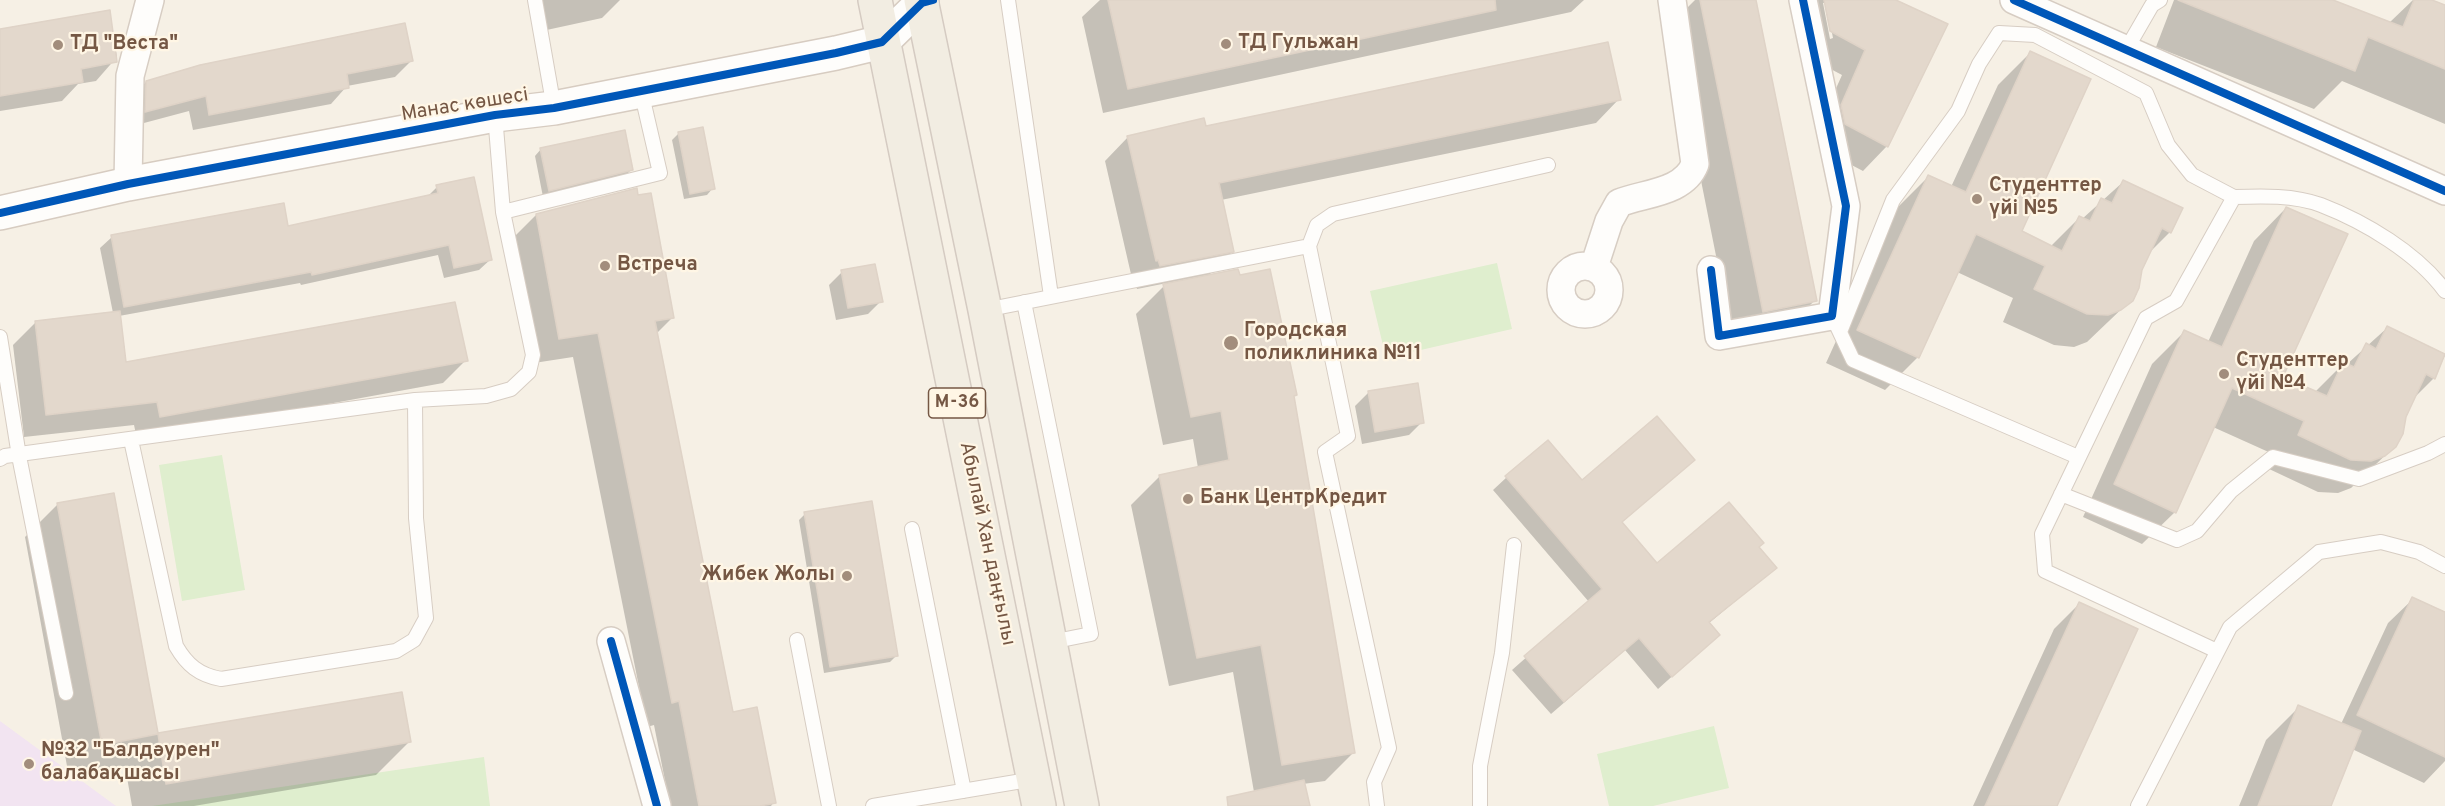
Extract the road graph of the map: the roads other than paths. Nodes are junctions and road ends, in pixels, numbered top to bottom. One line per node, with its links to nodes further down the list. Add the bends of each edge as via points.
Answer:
1 (150, 0): 16 (street, via 130,76)
2 (535, 0): 13 (lane)
3 (875, 0): 10 (main road, Абылай Хан даңғылы / M-36)
4 (1008, 0): 25 (lane)
5 (1672, 0): 22 (street, via 1695,164 1679,185 1619,203)
6 (1803, 0): 28 (street, via 1846,206)
7 (2014, 0): 11 (street)
8 (2160, 0): 11 (lane, via 2152,5)
9 (925, 1): 10 (street); 27 (main road, M-36)
10 (882, 42): 12 (street, Манас көшесі); 46 (main road, Абылай Хан даңғылы / M-36)
11 (2126, 50): 17 (street)
12 (641, 91): 13 (street, Манас көшесі); 19 (lane, via 660,173)
13 (554, 108): 14 (street, Манас көшесі)
14 (495, 115): 16 (street, Манас көшесі); 19 (lane)
15 (1548, 165): 21 (lane, via 1333,214 1317,225)
16 (128, 184): 20 (street, Манас көшесі)
17 (2445, 191)
18 (2234, 197): 24 (lane, via 2272,196 2320,204 2393,242 2434,276); 28 (lane, via 2192,175 2168,145 2146,93 2035,35 1999,33 1979,64 1958,111 1893,200); 34 (lane, via 2176,301 2146,318)
19 (503, 212): 30 (lane, via 533,355 529,372 511,389 486,396)
20 (0, 213)
21 (1310, 246): 25 (lane); 51 (lane, via 1348,436 1325,452 1389,748 1374,782)
22 (1594, 267)
23 (1711, 270): 28 (street, via 1719,336)
24 (2445, 291)
25 (1051, 296): 26 (lane)
26 (1024, 302): 27 (lane); 42 (lane, via 1091,634)
27 (985, 310): 42 (main road, M-36)
28 (1836, 324): 34 (lane, via 1853,360)
29 (0, 337): 33 (lane)
30 (415, 400): 31 (lane); 31 (lane, via 416,518 426,618 414,640 396,651 221,679 204,676 176,646)
31 (131, 440): 33 (lane)
32 (2445, 444): 36 (lane, via 2359,478 2273,457 2231,491 2197,531 2177,540)
33 (19, 456): 35 (lane); 44 (lane)
34 (2078, 457): 36 (lane)
35 (0, 459)
36 (2061, 494): 43 (lane, via 2042,534 2044,571)
37 (912, 529): 45 (lane)
38 (1514, 545): 52 (lane, via 1502,653 1480,766)
39 (2445, 566): 43 (lane, via 2419,552 2381,542 2319,552 2230,627)
40 (797, 640): 48 (lane)
41 (612, 641): 47 (street)
42 (1051, 642): 50 (main road, M-36)
43 (2217, 651): 53 (lane)
44 (66, 693)
45 (964, 791): 46 (lane); 49 (lane)
46 (1037, 792)
47 (657, 806)
48 (829, 806)
49 (873, 806)
50 (1082, 806)
51 (1377, 806)
52 (1480, 806)
53 (2138, 806)

